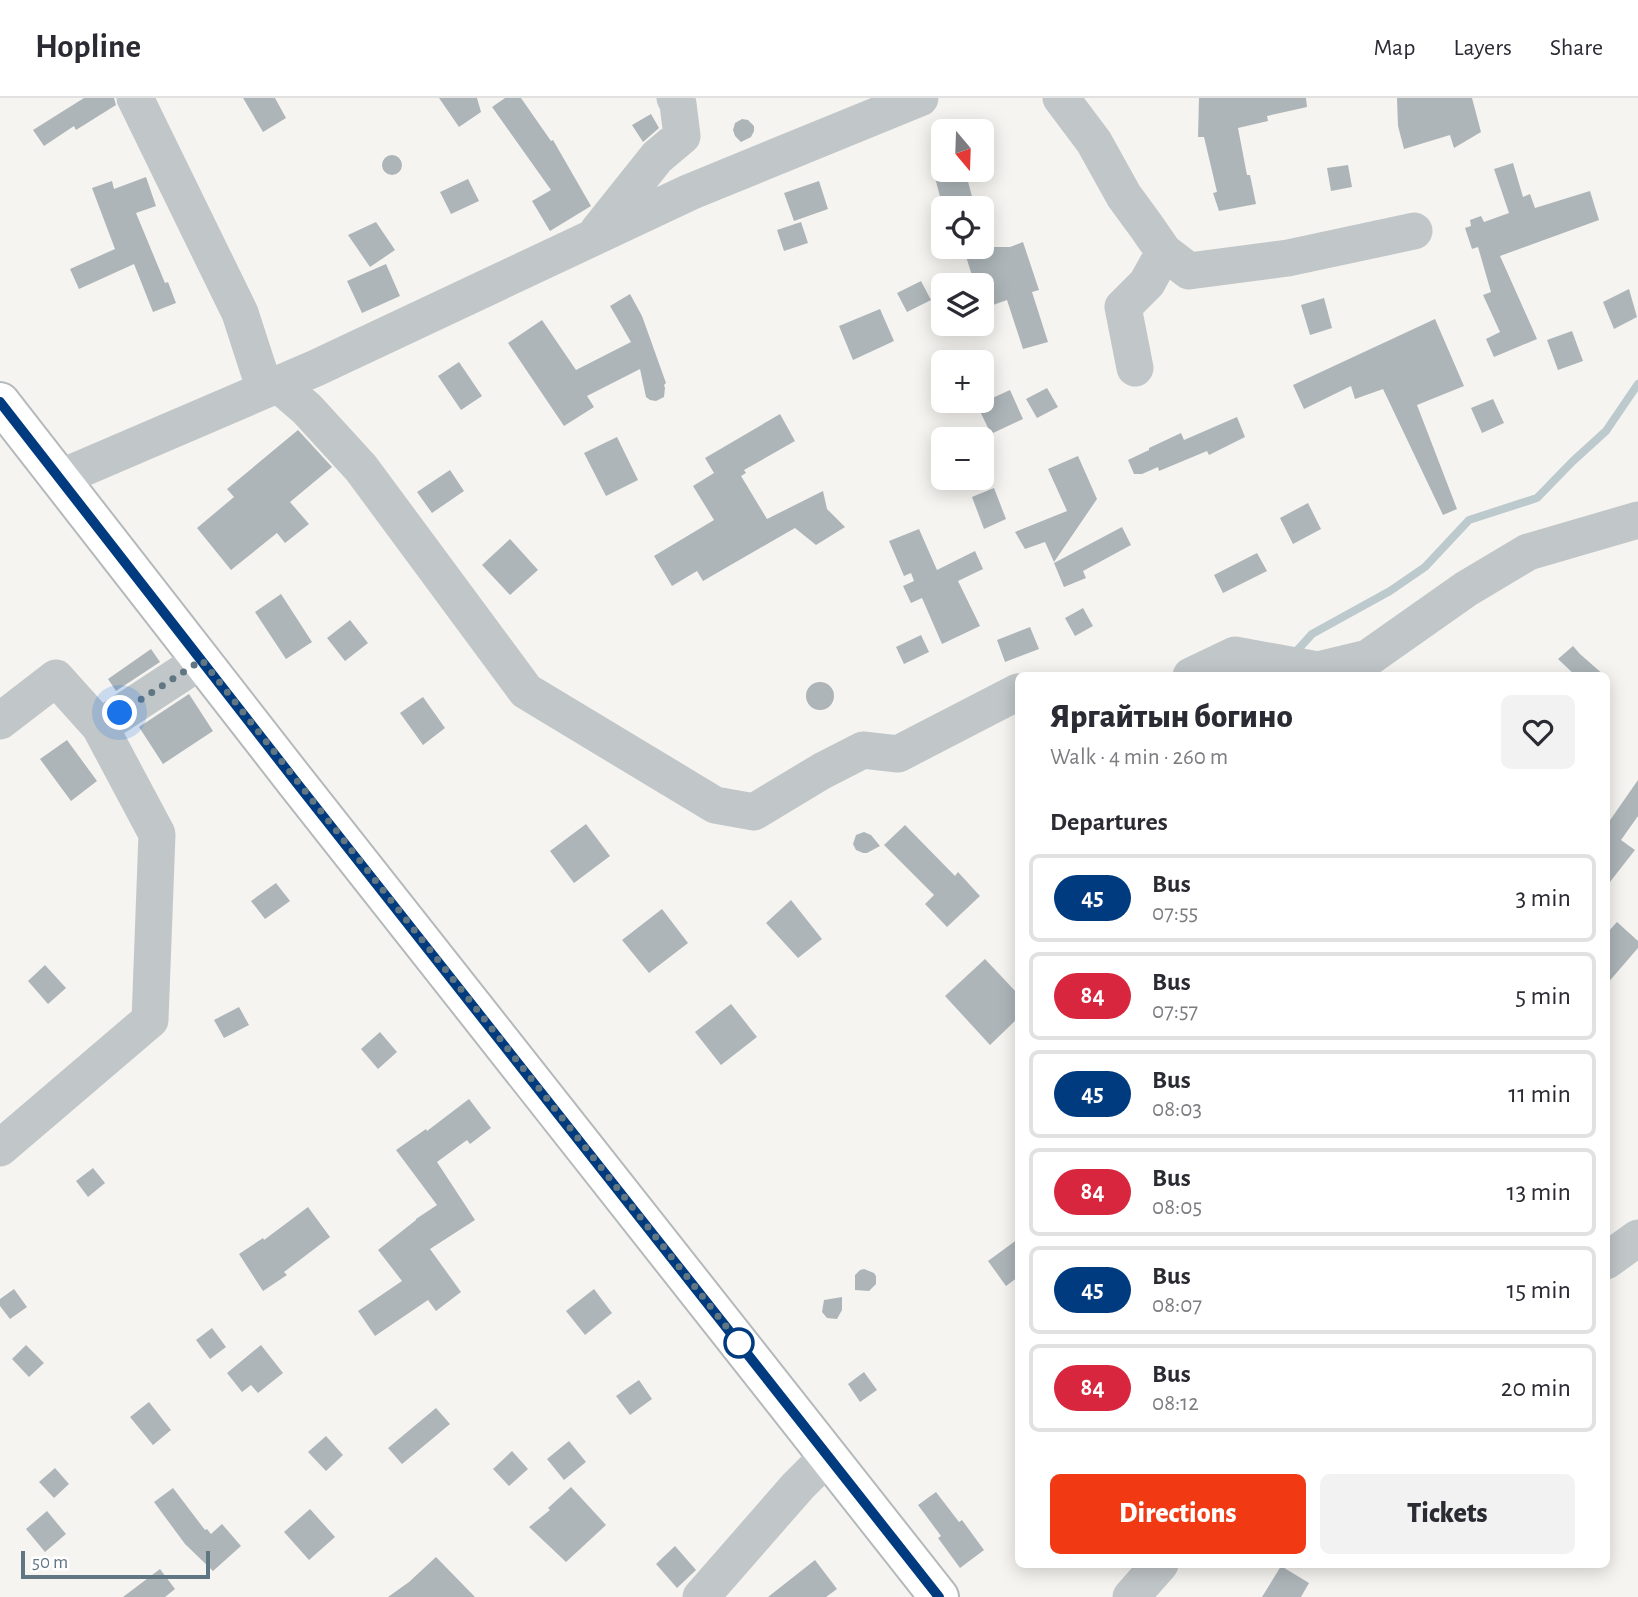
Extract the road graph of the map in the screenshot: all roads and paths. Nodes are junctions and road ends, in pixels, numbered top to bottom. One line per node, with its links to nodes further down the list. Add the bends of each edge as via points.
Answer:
1 (135, 98): 9 (street)
2 (675, 98): 6 (street, via 682,136 657,157)
3 (920, 98): 6 (street, via 690,192)
4 (1061, 98): 7 (street)
5 (1414, 231): 7 (street, via 1288,258 1189,271)
6 (594, 237): 9 (street)
7 (1164, 252): 8 (street, via 1147,283 1123,307)
8 (1135, 368)
9 (271, 387): 11 (street); 17 (street, via 307,409 361,468 526,691 715,805 754,812 863,750 898,754)
10 (0, 402): 11 (main road)
11 (60, 478): 13 (main road)
12 (1638, 520): 16 (street, via 1528,552 1368,658)
13 (202, 660): 19 (street); 23 (main road)
14 (1200, 672): 15 (street, via 1236,655)
15 (1313, 672)
16 (1328, 672)
17 (1015, 694)
18 (0, 721): 19 (street, via 56,678)
19 (100, 727): 20 (street, via 157,834 150,1020)
20 (0, 1148)
21 (1638, 1238): 22 (street)
22 (1610, 1258)
23 (828, 1456): 25 (street); 26 (main road)
24 (1156, 1568): 27 (street)
25 (701, 1597)
26 (939, 1597)
27 (1131, 1597)

